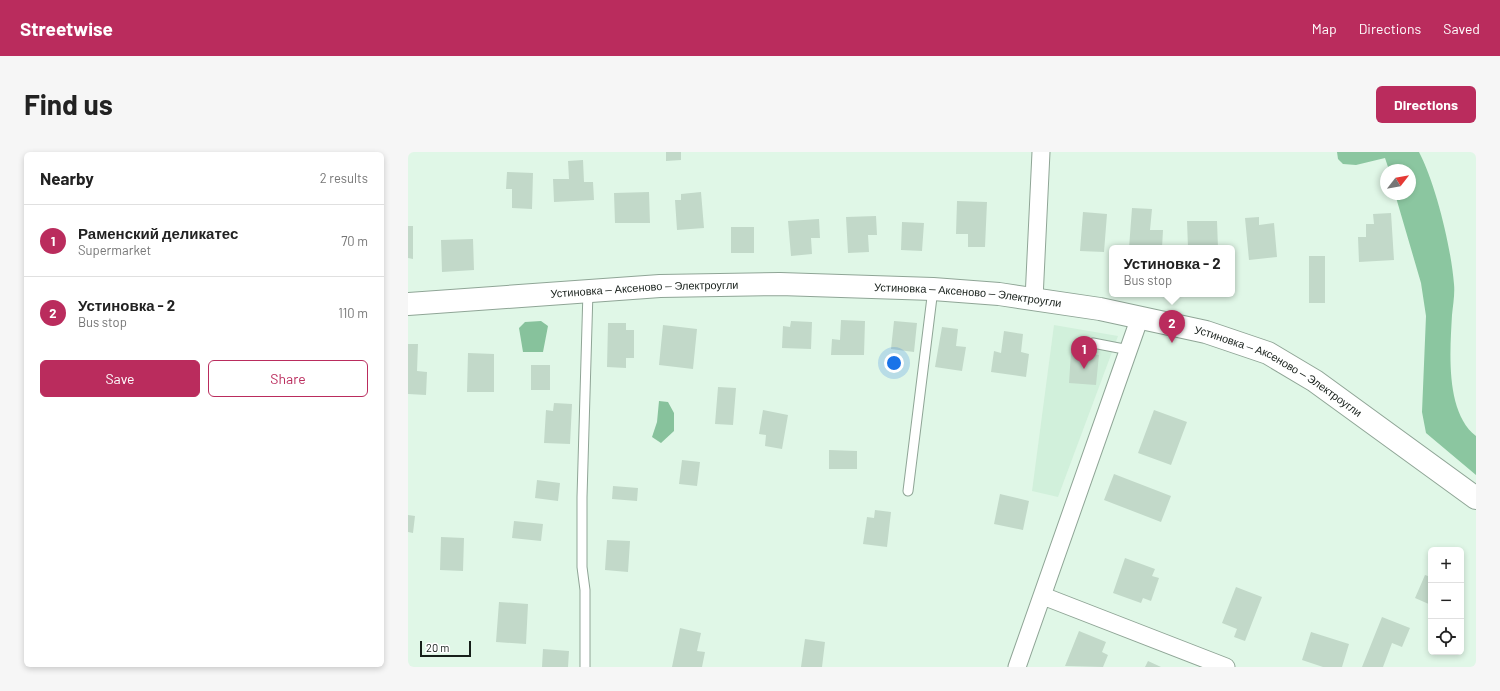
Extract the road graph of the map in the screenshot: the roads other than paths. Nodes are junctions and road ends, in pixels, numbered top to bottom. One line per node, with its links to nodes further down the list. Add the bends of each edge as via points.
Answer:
1 (1041, 152): 4 (street)
2 (933, 289): 3 (main road, Устиновка — Аксеново — Электроугли, via 780,284 660,286); 4 (main road, Устиновка — Аксеново — Электроугли); 9 (lane)
3 (588, 291): 5 (main road, Устиновка — Аксеново — Электроугли); 12 (lane, via 582,497)
4 (1034, 299): 6 (main road, Устиновка — Аксеново — Электроугли)
5 (408, 304)
6 (1140, 317): 8 (street); 10 (main road, Устиновка — Аксеново — Электроугли, via 1206,332 1268,353 1315,381)
7 (1093, 343): 8 (lane)
8 (1129, 350): 11 (street)
9 (908, 491)
10 (1476, 498)
11 (1043, 596): 13 (street); 14 (street)
12 (585, 667)
13 (1017, 667)
14 (1226, 667)

